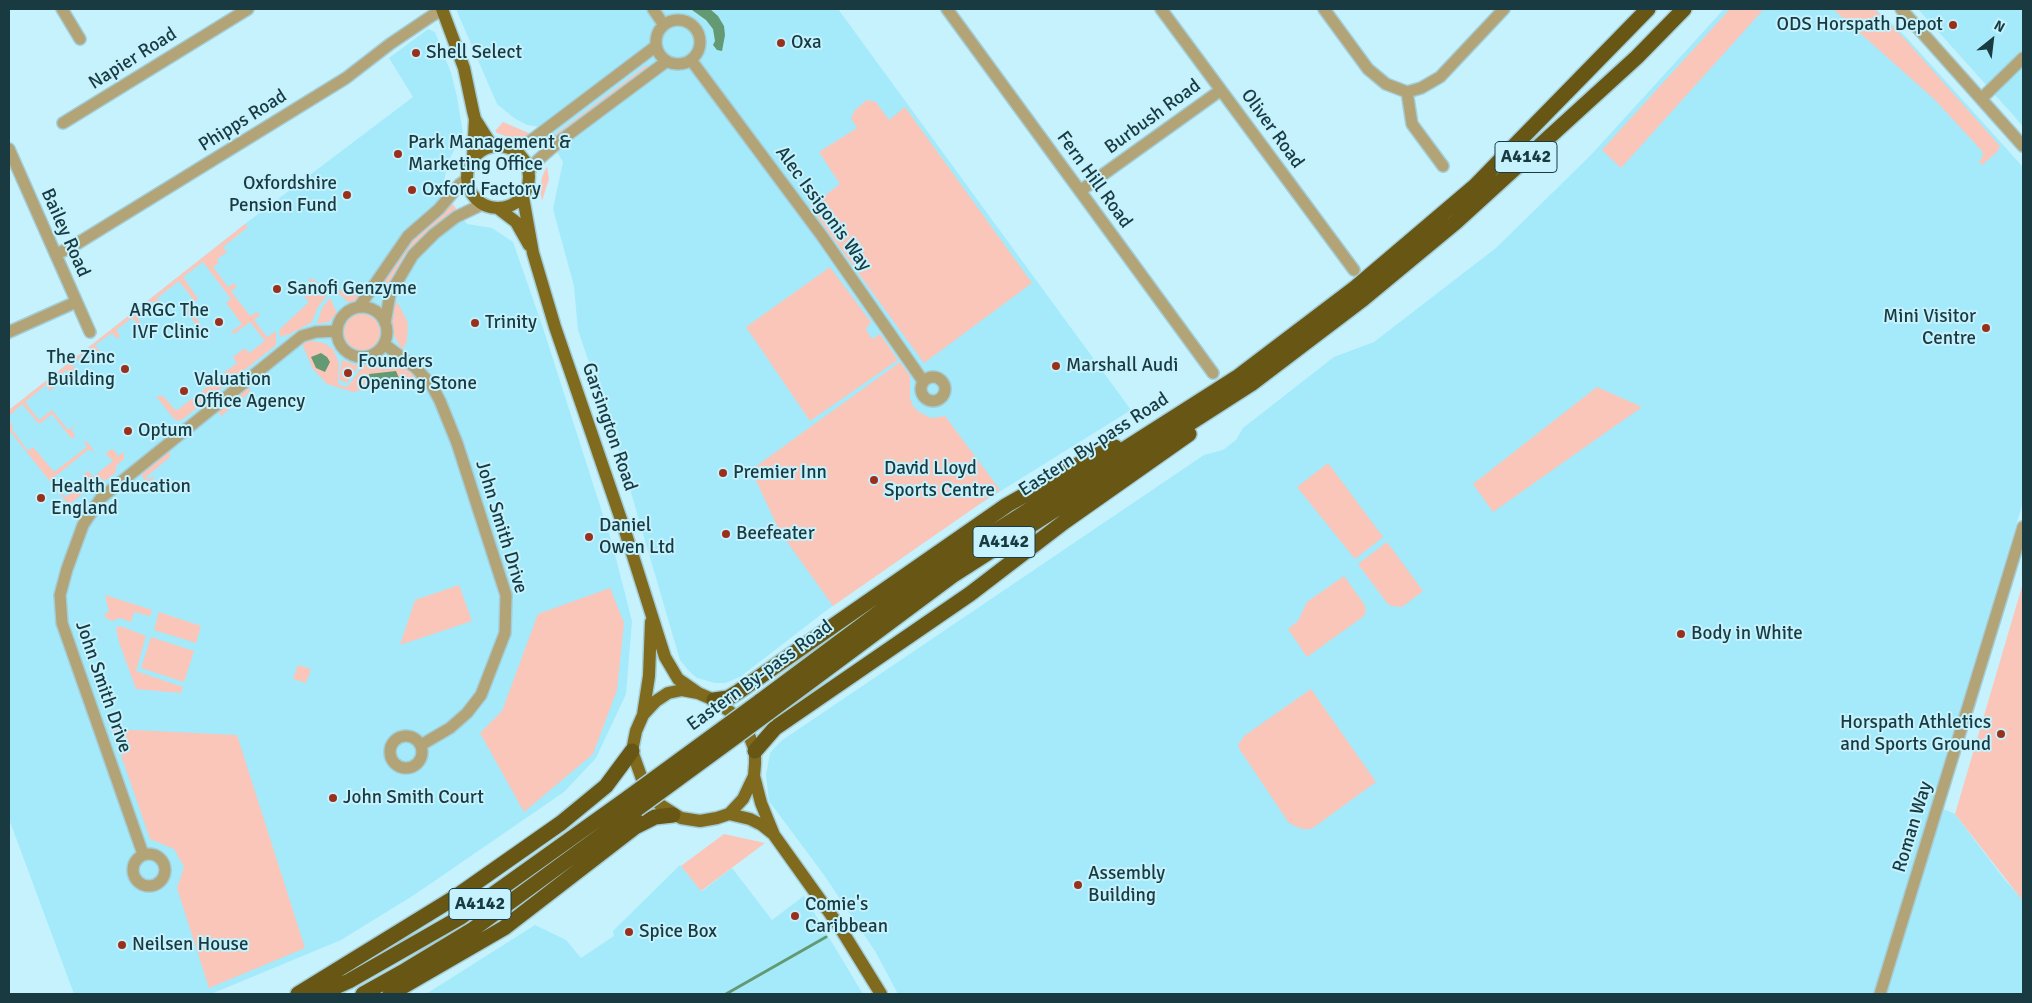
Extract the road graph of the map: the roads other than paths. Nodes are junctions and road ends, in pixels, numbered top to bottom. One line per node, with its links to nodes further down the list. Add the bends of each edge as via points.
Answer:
1 (62, 9): 13 (street)
2 (248, 9): 22 (street, Napier Road)
3 (653, 9): 12 (street)
4 (947, 9): 31 (street, Fern Hill Road)
5 (1161, 9): 18 (street, Oliver Road)
6 (1324, 9): 19 (street, via 1368,69 1386,84)
7 (1504, 9): 19 (street, via 1440,77 1422,88)
8 (1648, 9): 48 (highway, Eastern By-pass Road / A4142, via 1475,186 1356,288 1239,376)
9 (1684, 9): 47 (highway, Eastern By-pass Road / A4142, via 1637,57 1456,222)
10 (1902, 9): 20 (street)
11 (442, 10): 21 (main road, via 464,68); 36 (street, Phipps Road, via 346,78)
12 (664, 25): 14 (street); 16 (street, via 684,21 695,29 700,42)
13 (80, 39)
14 (656, 46): 17 (street); 26 (street, via 529,142)
15 (2023, 58): 20 (street)
16 (692, 60): 17 (street, via 679,64); 46 (street, Alec Issigonis Way)
17 (667, 61): 29 (street, via 561,140)
18 (1221, 90): 31 (street, Burbush Road); 37 (street, Oliver Road)
19 (1407, 92): 28 (street, via 1412,124)
20 (1980, 99): 24 (street)
21 (475, 119): 23 (main road); 27 (main road)
22 (63, 123)
23 (492, 146): 26 (main road); 27 (main road)
24 (2023, 146)
25 (9, 149): 36 (street, Bailey Road)
26 (511, 149): 29 (main road, via 524,159)
27 (473, 158): 30 (main road)
28 (1443, 166)
29 (529, 172): 32 (main road, via 529,186)
30 (466, 180): 33 (main road, via 470,193); 39 (street, via 408,236)
31 (1080, 191): 45 (street, Fern Hill Road)
32 (523, 197): 34 (main road, via 511,207); 35 (main road)
33 (482, 204): 34 (main road); 40 (street, via 434,234 413,255 390,294)
34 (499, 209): 35 (main road, via 516,222)
35 (534, 253): 50 (main road, Garsington Road, via 575,388)
36 (56, 254): 38 (street, Bailey Road)
37 (1354, 270)
38 (76, 302): 42 (street); 43 (street, Bailey Road)
39 (359, 307): 40 (street, via 373,310); 41 (street, via 343,315)
40 (385, 323): 44 (street)
41 (337, 331): 44 (street, via 344,349 356,356 376,353); 63 (street, John Smith Drive, via 302,336 101,498 83,525 60,595 62,623)
42 (9, 332)
43 (90, 332)
44 (384, 344): 55 (street, John Smith Drive, via 416,368 440,401 506,595 505,633 481,694 450,728)
45 (1213, 373)
46 (923, 381)
47 (1251, 384): 53 (highway, Eastern By-pass Road / A4142, via 952,576); 57 (highway, via 1175,445 1064,522 970,594 775,728)
48 (1138, 441): 52 (highway, via 1113,447 1088,459 1007,505 738,692 728,698); 53 (highway, Eastern By-pass Road / A4142, via 944,564)
49 (2023, 527): 69 (street, Roman Way)
50 (652, 612): 51 (main road, Garsington Road, via 665,657 678,679); 54 (main road)
51 (698, 693): 52 (main road); 54 (main road, via 682,690 668,693)
52 (714, 700): 57 (main road, via 733,714 749,735)
53 (763, 707): 59 (highway, Eastern By-pass Road / A4142, bridge)
54 (644, 715): 56 (main road, via 636,731)
55 (421, 745)
56 (632, 751): 61 (main road, via 642,779 659,804); 64 (highway, via 606,786 561,823 454,898)
57 (755, 751): 58 (main road)
58 (754, 776): 60 (main road, via 743,799); 62 (main road)
59 (633, 803): 65 (highway, Eastern By-pass Road / A4142, via 461,917 350,981); 66 (highway, Eastern By-pass Road / A4142, via 472,930)
60 (729, 814): 61 (main road, via 700,821); 62 (main road, via 750,819)
61 (673, 815): 67 (highway, via 655,817 635,827 504,928)
62 (774, 835): 68 (main road, via 839,926)
63 (143, 854)
64 (298, 994)
65 (320, 994)
66 (363, 994)
67 (390, 994)
68 (881, 994)
69 (1880, 994)

